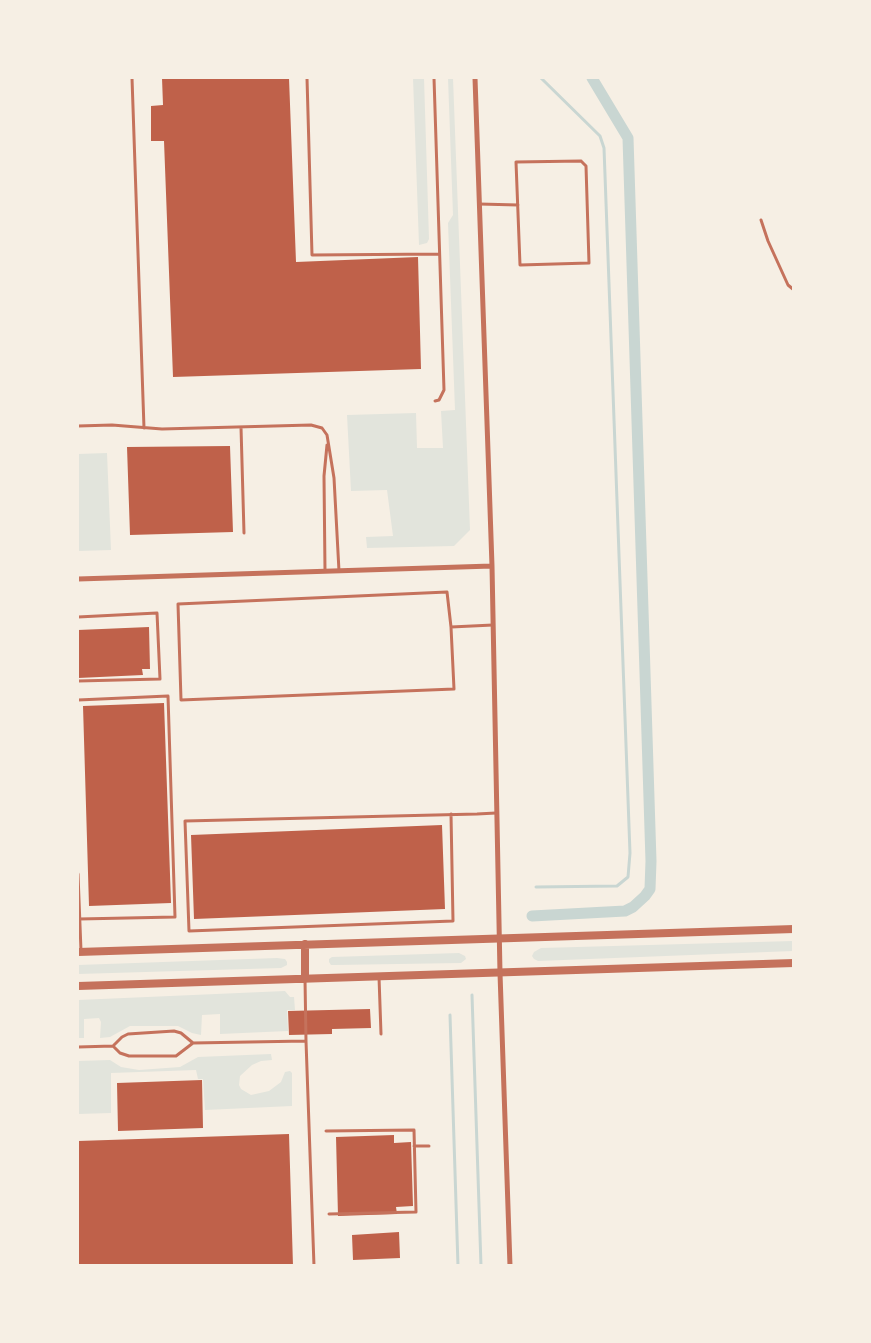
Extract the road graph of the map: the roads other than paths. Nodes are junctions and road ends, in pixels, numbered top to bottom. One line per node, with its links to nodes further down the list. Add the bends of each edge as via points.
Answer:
1 (132, 78): 13 (lane)
2 (307, 78): 8 (lane, via 312,255)
3 (434, 78): 8 (lane)
4 (475, 78): 5 (street)
5 (479, 204): 6 (lane); 16 (street)
6 (518, 205): 6 (lane, via 520,265 590,263 586,166 581,161 516,162)
7 (760, 220): 9 (lane, via 788,285)
8 (439, 254): 10 (lane, via 444,390)
9 (794, 290)
10 (435, 401)
11 (78, 426): 13 (lane)
12 (241, 427): 13 (lane); 14 (lane, via 319,426); 15 (lane)
13 (144, 428)
14 (328, 439): 17 (lane, via 334,478); 18 (lane, via 324,476)
15 (244, 533)
16 (492, 566): 17 (street); 21 (street)
17 (339, 571): 18 (street)
18 (325, 572): 19 (street)
19 (78, 579)
20 (78, 617): 23 (lane, via 157,614 160,679)
21 (493, 625): 22 (lane); 25 (street)
22 (451, 626): 22 (lane, via 454,689 181,700 178,604 447,592)
23 (78, 681)
24 (78, 700): 28 (lane, via 168,696 175,917)
25 (497, 813): 26 (lane); 30 (street)
26 (451, 814): 26 (lane, via 185,821 189,931 453,921)
27 (78, 874): 28 (lane)
28 (79, 919): 32 (lane)
29 (794, 929): 30 (street)
30 (500, 937): 31 (street); 34 (street)
31 (306, 944): 32 (street); 36 (street)
32 (79, 952)
33 (794, 963): 34 (street)
34 (500, 973): 35 (street); 48 (street)
35 (379, 977): 36 (street); 38 (lane)
36 (305, 979): 37 (street); 39 (lane)
37 (78, 986)
38 (380, 1034)
39 (306, 1040): 40 (lane); 47 (lane)
40 (193, 1043): 41 (lane, via 176,1056 129,1056); 41 (lane, via 174,1031 128,1034)
41 (113, 1046): 42 (lane)
42 (78, 1047)
43 (326, 1130): 44 (lane, via 414,1130)
44 (414, 1146): 45 (lane); 46 (lane, via 416,1212)
45 (429, 1146)
46 (329, 1214)
47 (314, 1266)
48 (510, 1266)

